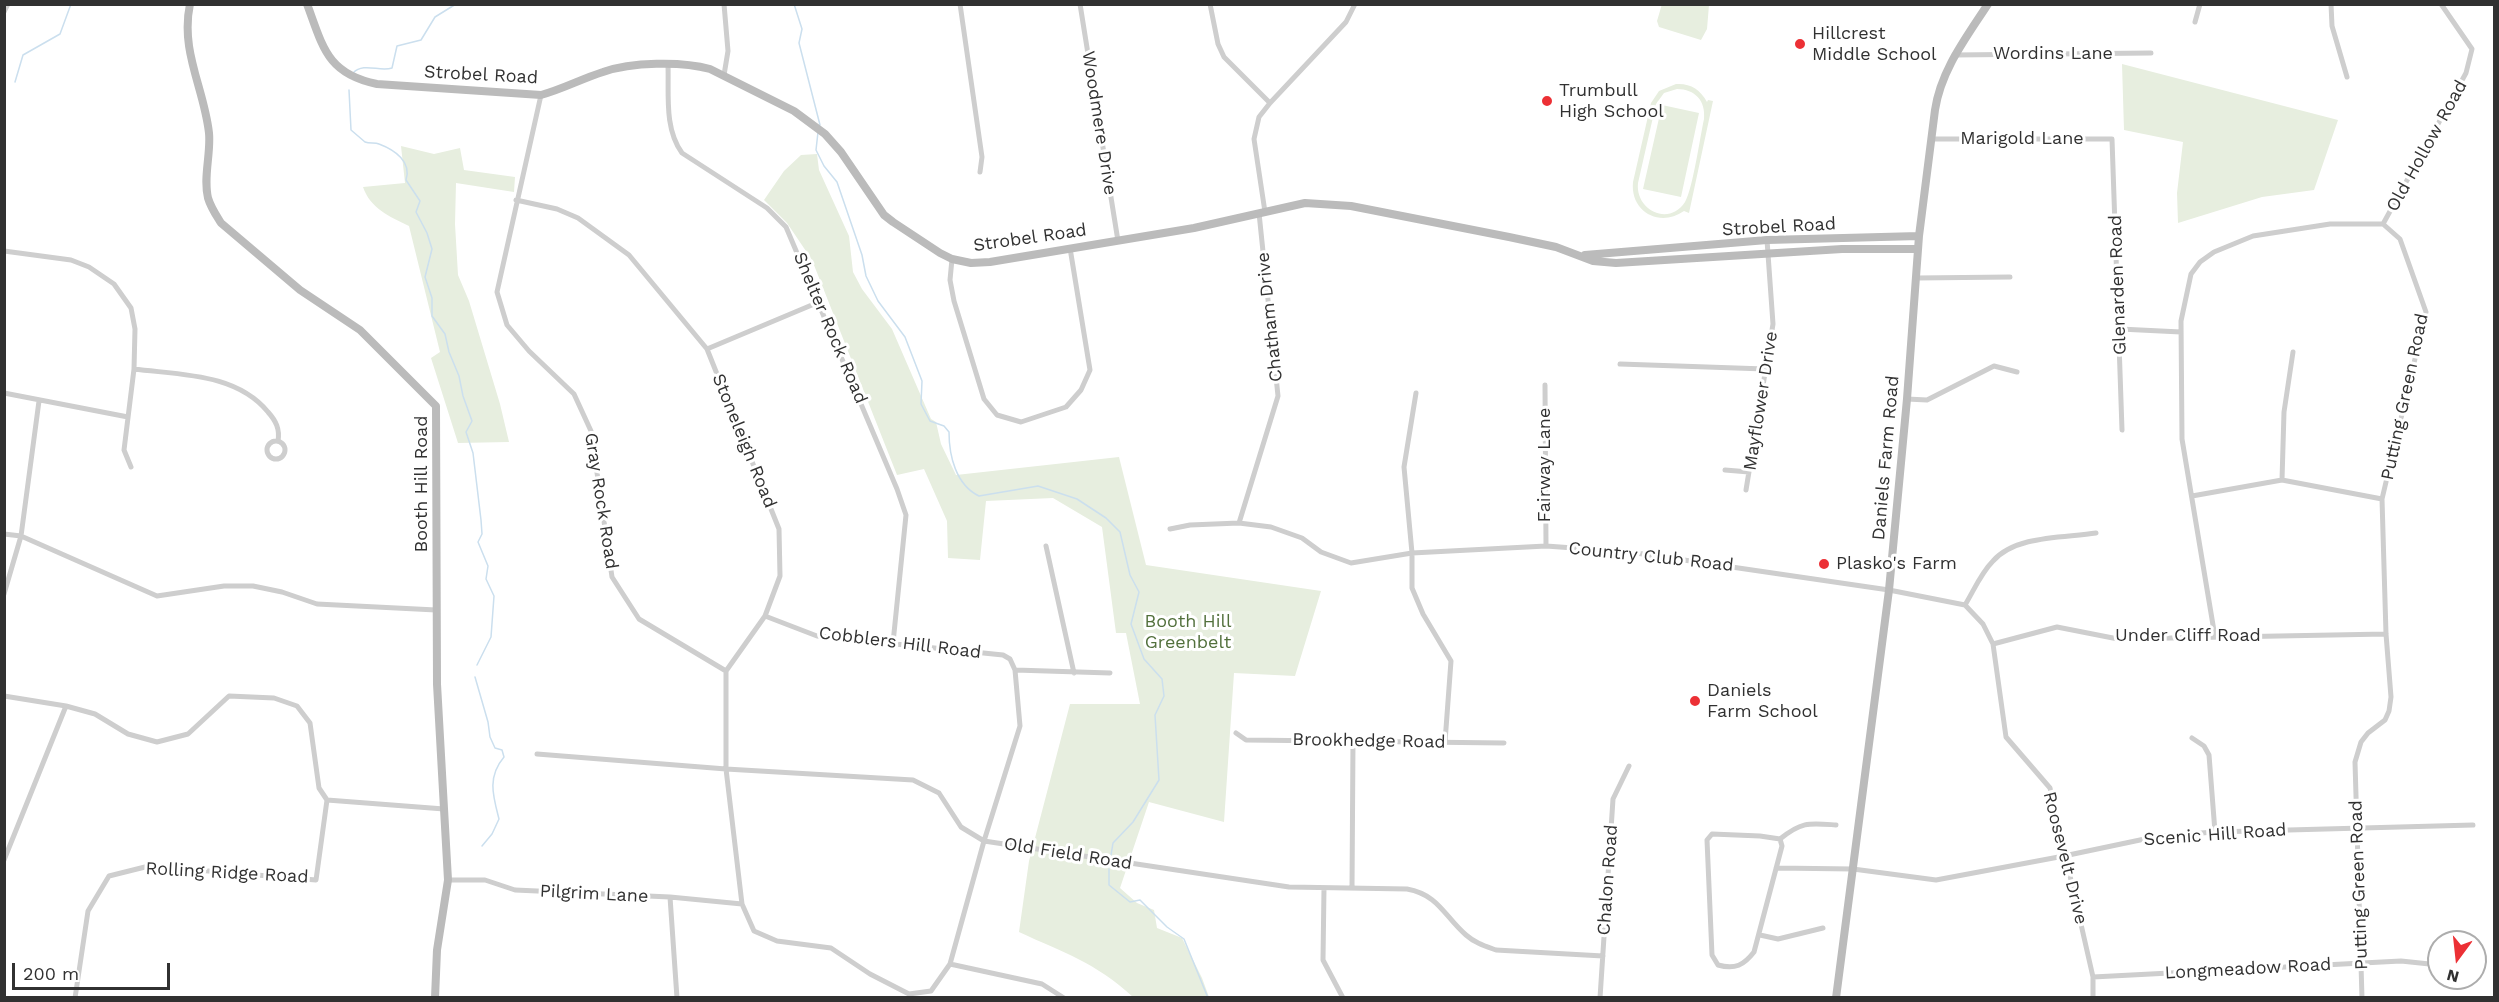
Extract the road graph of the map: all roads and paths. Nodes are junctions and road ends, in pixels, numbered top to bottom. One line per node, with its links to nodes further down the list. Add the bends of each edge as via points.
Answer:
1 (8, 4): 14 (street)
2 (190, 4): 77 (street, Booth Hill Road, via 187,41 209,133 207,196 212,210 300,290 360,330 436,406)
3 (307, 4): 21 (street, Strobel Road, via 326,56 361,81)
4 (724, 4): 19 (street, via 728,51)
5 (965, 4): 13 (street)
6 (1080, 4): 31 (street, Woodmere Drive)
7 (1210, 4): 22 (street, via 1224,57)
8 (1355, 4): 22 (street, Chatham Drive, via 1346,22)
9 (1988, 4): 17 (street, Daniels Farm Road)
10 (2200, 4): 15 (street)
11 (2331, 4): 20 (street, via 2332,26)
12 (2441, 4): 28 (street, Old Hollow Road, via 2472,50 2466,73)
13 (960, 5): 25 (street, via 982,157)
14 (4, 12)
15 (2195, 22)
16 (2151, 53): 17 (street, Wordins Lane)
17 (1954, 55): 23 (street, Daniels Farm Road, via 1937,97)
18 (668, 64): 19 (street, Strobel Road, via 697,65); 21 (street, Strobel Road, via 605,71); 42 (street, Shelter Rock Road, via 674,142 682,153 766,208 786,227)
19 (724, 75): 38 (street, Strobel Road, via 794,111 825,134 842,152 884,215)
20 (2347, 78)
21 (541, 95): 26 (street, Gray Rock Road)
22 (1270, 103): 27 (street, Chatham Drive, via 1259,117 1254,139)
23 (1932, 139): 24 (street, Marigold Lane); 29 (street, Daniels Farm Road)
24 (2112, 139): 43 (street, Glenarden Road)
25 (980, 172)
26 (516, 200): 45 (street, Stoneleigh Road, via 578,218 629,255); 84 (street, Gray Rock Road, via 497,292 507,325 574,394 591,431 612,577 639,619)
27 (1262, 213): 31 (street, Strobel Road); 37 (street, Strobel Road, via 1305,203 1351,206 1556,247); 66 (street, Chatham Drive, via 1278,396)
28 (2384, 224): 44 (street, via 2315,225 2253,236 2214,252 2191,274); 65 (street, Putting Green Road, via 2400,239 2426,312)
29 (1919, 236): 30 (street, Strobel Road); 33 (street, Daniels Farm Road)
30 (1767, 240): 35 (street, Strobel Road); 36 (street, Mayflower Drive)
31 (1118, 241): 32 (street, Strobel Road)
32 (1070, 248): 38 (street, Strobel Road, via 990,262); 38 (street, via 1090,370 1082,390 1065,407 1021,422 997,415 984,399 954,301)
33 (1918, 249): 36 (street, Strobel Road); 41 (street, Daniels Farm Road)
34 (4, 251): 48 (street, via 71,260 114,284 131,308)
35 (1641, 252): 37 (street, Strobel Road); 39 (street)
36 (1768, 252): 39 (street, Strobel Road); 49 (street, Mayflower Drive, via 1773,324)
37 (1582, 256): 39 (street, Strobel Road, via 1593,261)
38 (952, 259)
39 (1642, 262)
40 (2010, 277): 41 (street)
41 (1917, 278): 54 (street, Daniels Farm Road)
42 (819, 302): 45 (street); 81 (street, Shelter Rock Road, via 906,515)
43 (2120, 329): 44 (street); 57 (street, Glenarden Road)
44 (2181, 332): 64 (street, via 2182,439)
45 (708, 349): 78 (street, Stoneleigh Road, via 779,529 780,576)
46 (2293, 352): 62 (street, via 2284,412)
47 (1620, 364): 49 (street)
48 (134, 369): 56 (street); 58 (street, via 212,379 240,388 275,421)
49 (1765, 369): 61 (street, Mayflower Drive)
50 (2016, 372): 54 (street, via 1994,366 1927,400)
51 (1545, 385): 72 (street, Fairway Lane)
52 (4, 393): 55 (street)
53 (1416, 393): 73 (street, via 1404,467)
54 (1907, 399): 74 (street, Daniels Farm Road)
55 (39, 401): 56 (street); 70 (street)
56 (128, 417): 59 (street, via 124,450)
57 (2122, 430)
58 (278, 441)
59 (131, 467)
60 (1725, 470): 61 (street)
61 (1749, 472): 63 (street, Mayflower Drive)
62 (2282, 480): 64 (street); 65 (street)
63 (1746, 490)
64 (2192, 496): 80 (street)
65 (2382, 499): 79 (street, Putting Green Road)
66 (1239, 523): 67 (street, Country Club Road); 73 (street, Country Club Road, via 1271,527 1302,538 1321,552 1351,563)
67 (1170, 529)
68 (2096, 533): 76 (street, via 2012,547 1988,566)
69 (4, 534): 70 (street)
70 (21, 536): 75 (street); 77 (street, via 157,596 224,586 253,586 317,604)
71 (1046, 546): 85 (street)
72 (1546, 546): 73 (street, Country Club Road); 74 (street, Country Club Road, via 1629,552)
73 (1412, 554): 92 (street, via 1412,588 1422,614 1451,661)
74 (1889, 590): 76 (street); 108 (street, Daniels Farm Road)
75 (4, 594)
76 (1965, 605): 82 (street, Roosevelt Drive, via 1983,624)
77 (436, 610): 98 (street, Booth Hill Road)
78 (765, 616): 81 (street, Cobblers Hill Road, via 817,636); 84 (street, Stoneleigh Road)
79 (2386, 634): 80 (street, Under Cliff Road); 101 (street, Putting Green Road, via 2389,711 2385,720 2361,742 2357,754)
80 (2215, 638): 82 (street, Under Cliff Road, via 2118,639 2057,627)
81 (892, 643): 83 (street, Cobblers Hill Road, via 1003,655)
82 (1993, 644): 105 (street, Roosevelt Drive, via 2006,737 2050,788)
83 (1015, 670): 85 (street); 104 (street, via 1020,726)
84 (726, 671): 96 (street)
85 (1074, 673): 86 (street)
86 (1110, 673)
87 (4, 696): 88 (street)
88 (66, 706): 97 (street, via 95,714 128,734 157,742 188,734 229,696 274,698 297,706 310,723 319,788); 106 (street)
89 (1236, 733): 91 (street, Brookhedge Road, via 1246,740)
90 (2192, 738): 102 (street, via 2210,755)
91 (1353, 741): 92 (street, Brookhedge Road); 111 (street)
92 (1445, 742): 93 (street, Brookhedge Road)
93 (1504, 743)
94 (537, 754): 96 (street, Old Field Road)
95 (1629, 766): 116 (street, Chalon Road, via 1613,799)
96 (726, 769): 104 (street, Old Field Road, via 914,780 939,793 962,827); 113 (street)
97 (327, 800): 98 (street); 121 (street, Rolling Ridge Road, via 316,880 149,866 109,876 88,911)
98 (444, 809): 109 (street, Booth Hill Road)
99 (1836, 825): 103 (street, via 1804,823)
100 (2473, 825): 101 (street, Scenic Hill Road)
101 (2356, 826): 102 (street, Scenic Hill Road); 118 (street, Putting Green Road)
102 (2215, 832): 105 (street, Scenic Hill Road, via 2159,836)
103 (1780, 839): 107 (street); 115 (street, via 1712,834 1707,840 1712,955 1718,965 1728,968 1744,964)
104 (984, 841): 110 (street, Old Field Road, via 1289,887); 117 (street)
105 (2064, 856): 108 (street, Scenic Hill Road, via 1936,879); 120 (street, Roosevelt Drive)
106 (4, 860)
107 (1776, 868): 108 (street, Scenic Hill Road); 115 (street)
108 (1853, 869): 127 (street, Daniels Farm Road)
109 (448, 880): 112 (street, Pilgrim Lane, via 485,880 515,890); 122 (street, Booth Hill Road, via 437,950)
110 (1324, 888): 111 (street, Old Field Road); 125 (street, via 1323,960)
111 (1352, 888): 116 (street, Old Field Road, via 1422,891 1466,934 1480,945 1496,950)
112 (670, 897): 113 (street, Pilgrim Lane); 123 (street)
113 (742, 903): 117 (street, via 754,932 777,941 831,948 909,994 931,991)
114 (1823, 928): 115 (street, via 1778,939)
115 (1760, 935)
116 (1603, 956): 126 (street, Chalon Road)
117 (950, 964): 124 (street, via 1042,984)
118 (2362, 964): 119 (street, Longmeadow Road); 120 (street, Longmeadow Road); 129 (street, Putting Green Road)
119 (2427, 964)
120 (2094, 977): 128 (street, Roosevelt Drive)
121 (75, 998)
122 (435, 998)
123 (677, 998)
124 (1064, 998)
125 (1343, 998)
126 (1600, 998)
127 (1836, 998)
128 (2093, 998)
129 (2362, 998)

